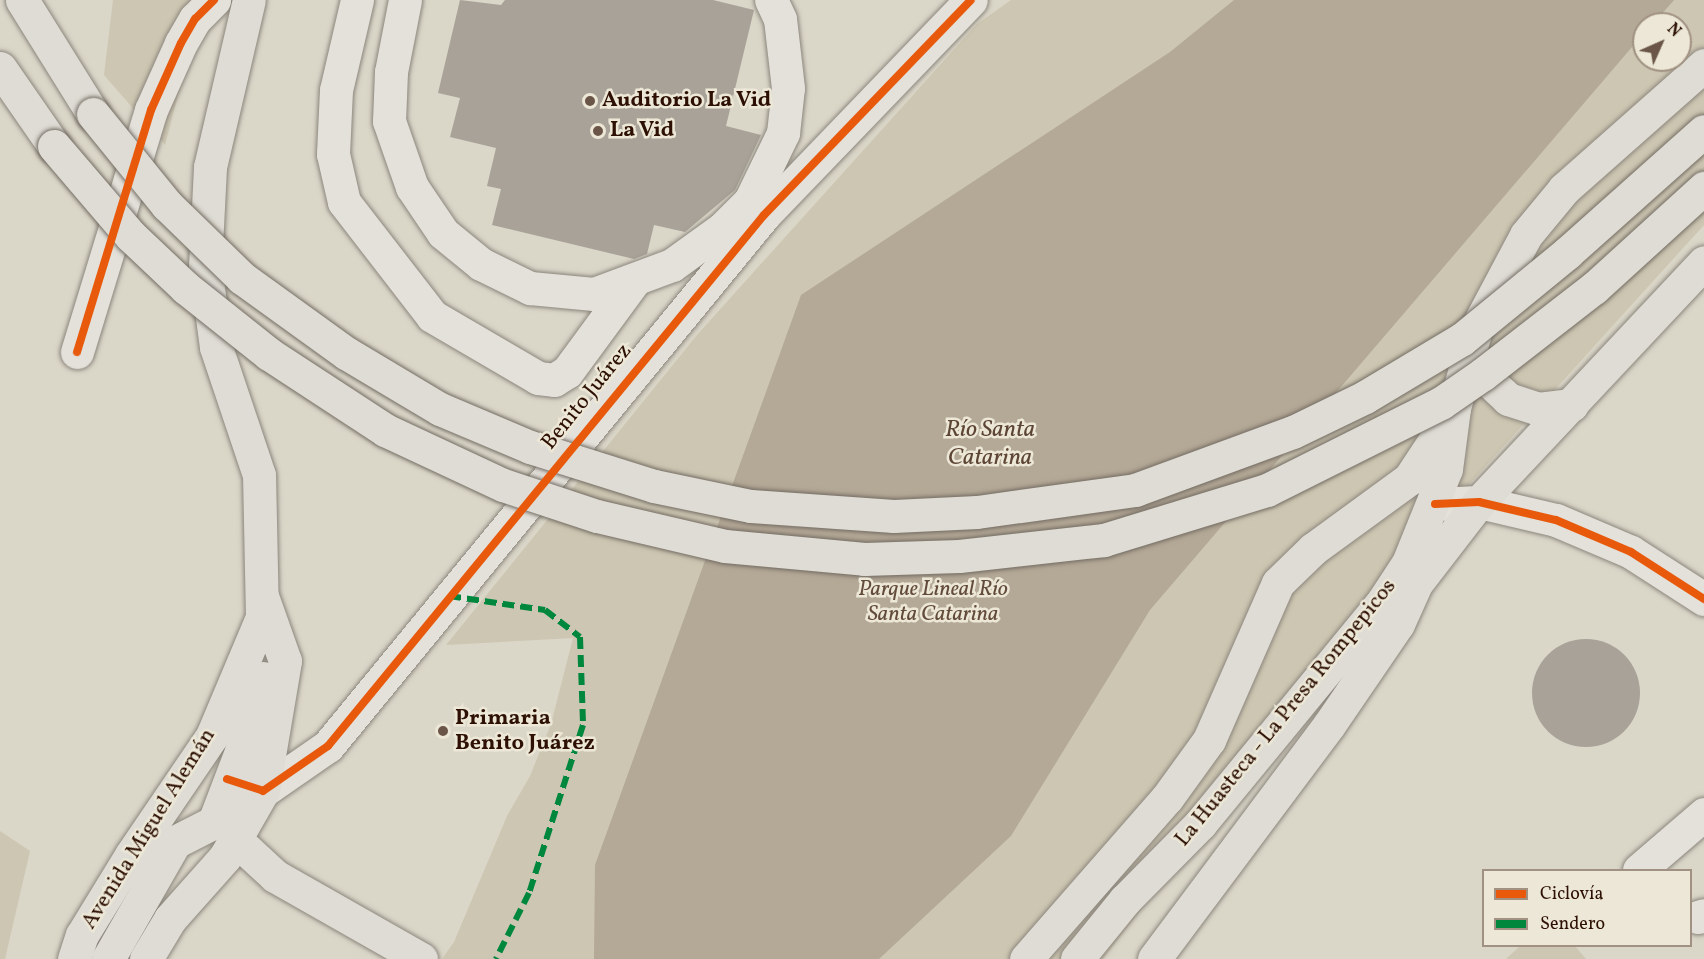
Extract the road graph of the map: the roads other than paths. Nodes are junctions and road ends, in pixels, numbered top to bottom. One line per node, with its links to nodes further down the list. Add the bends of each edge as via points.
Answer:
1 (22, 0): 10 (main road, bridge, via 93,114 167,205 243,278 346,353 440,409 530,447 654,486 751,506 894,516 977,512 1135,490 1293,432 1365,397 1462,339 1640,191)
2 (214, 0): 15 (street, via 195,19 181,43 151,110)
3 (249, 0): 22 (main road, Avenida Miguel Alemán, via 210,167 205,266 216,347 259,475)
4 (357, 0): 13 (street, via 336,90 333,154 344,202 432,316 538,378 554,380 567,372)
5 (405, 0): 13 (street, via 391,72 389,121 412,187 443,233 481,264 530,288 594,294)
6 (771, 0): 13 (street, via 780,19 788,88 783,132 760,183 722,229 672,266)
7 (971, 0): 25 (street, Benito Juárez, via 764,215 328,746)
8 (1704, 65): 14 (main road, La Huasteca - La Presa Rompepicos, via 1564,189 1511,259 1476,329)
9 (0, 68): 11 (main road, bridge, via 54,146 131,236 186,288 269,354 385,430 503,485 597,516 725,546 864,559 959,556 1104,540 1267,490 1331,462 1466,386 1594,288)
10 (1704, 131)
11 (1704, 188)
12 (1700, 273): 16 (main road, La Huasteca - La Presa Rompepicos)
13 (633, 282)
14 (1470, 351): 16 (main road, via 1490,382 1515,403 1538,409); 17 (main road, La Huasteca - La Presa Rompepicos)
15 (77, 352)
16 (1572, 405): 18 (main road, La Huasteca - La Presa Rompepicos)
17 (1454, 408): 18 (main road, via 1458,448); 19 (main road, La Huasteca - La Presa Rompepicos, via 1446,469); 36 (main road, via 1409,480 1313,549 1278,583 1209,740 1167,798)
18 (1479, 502): 19 (street); 20 (main road, La Huasteca - La Presa Rompepicos); 21 (street, via 1567,525 1631,552)
19 (1435, 504): 23 (main road, La Huasteca - La Presa Rompepicos, via 1408,563 1383,601)
20 (1415, 586): 23 (main road, La Huasteca - La Presa Rompepicos); 39 (main road, via 1398,624 1329,724)
21 (1704, 599)
22 (262, 606): 24 (main road, via 265,672 254,717); 25 (main road, via 285,661); 31 (main road, Avenida Miguel Alemán, via 212,736 131,855 82,935)
23 (1266, 754): 37 (main road, La Huasteca - La Presa Rompepicos); 38 (main road, La Huasteca - La Presa Rompepicos)
24 (225, 790): 25 (street); 27 (main road, via 214,822); 28 (main road)
25 (263, 790): 28 (main road)
26 (1703, 817): 29 (street)
27 (199, 834): 28 (main road); 32 (main road, via 175,842 158,865)
28 (231, 849): 30 (main road); 33 (main road, via 170,919)
29 (1640, 869)
30 (270, 882): 34 (main road); 35 (main road)
31 (74, 959)
32 (108, 959)
33 (146, 959)
34 (389, 959)
35 (421, 959)
36 (1026, 959)
37 (1077, 959)
38 (1096, 959)
39 (1154, 959)

